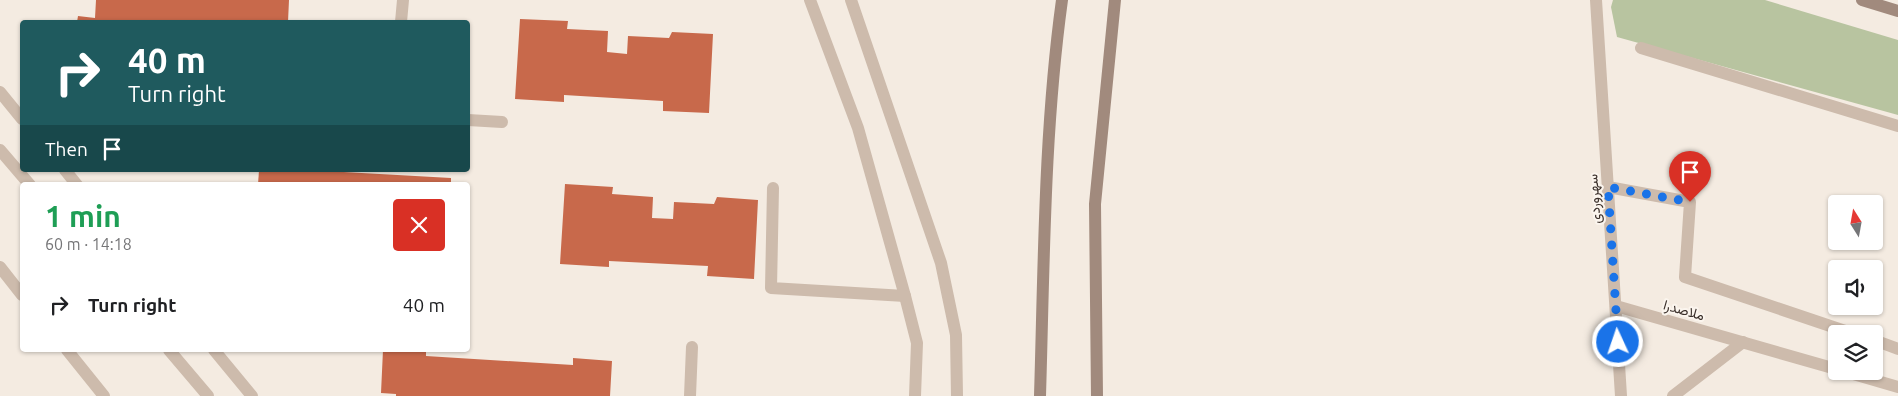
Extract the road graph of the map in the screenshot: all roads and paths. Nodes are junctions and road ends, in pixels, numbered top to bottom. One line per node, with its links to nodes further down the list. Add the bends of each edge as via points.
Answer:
1 (403, 0): 9 (street)
2 (810, 0): 24 (street, via 858,128)
3 (851, 0): 42 (street, via 941,263 956,335)
4 (1062, 0): 43 (main road, via 1046,204)
5 (1115, 0): 44 (main road, via 1095,204)
6 (1596, 0): 20 (street, سهروردی)
7 (1862, 0): 8 (main road)
8 (1898, 11)
9 (402, 20)
10 (1641, 48): 15 (street)
11 (0, 92): 12 (street)
12 (20, 117)
13 (470, 120): 14 (street)
14 (502, 122)
15 (1898, 126)
16 (0, 150): 18 (street)
17 (67, 172): 19 (street)
18 (27, 182)
19 (75, 182)
20 (1608, 187): 25 (street, سهروردی); 26 (street, via 1690,202 1685,277)
21 (774, 188): 24 (street, via 771,288)
22 (0, 267): 23 (street)
23 (20, 292)
24 (905, 296): 41 (street, via 917,344)
25 (1616, 306): 27 (street, ملاصدرا); 45 (street, سهروردی)
26 (1828, 325)
27 (1743, 342): 34 (street, ملاصدرا); 46 (street)
28 (1883, 343): 30 (street)
29 (692, 347): 40 (street)
30 (1898, 349)
31 (69, 352): 37 (street)
32 (172, 352): 38 (street)
33 (216, 352): 39 (street)
34 (1828, 367)
35 (1874, 380): 36 (street)
36 (1898, 387)
37 (104, 396)
38 (208, 396)
39 (252, 396)
40 (690, 396)
41 (915, 396)
42 (957, 396)
43 (1040, 396)
44 (1097, 396)
45 (1621, 396)
46 (1673, 396)

